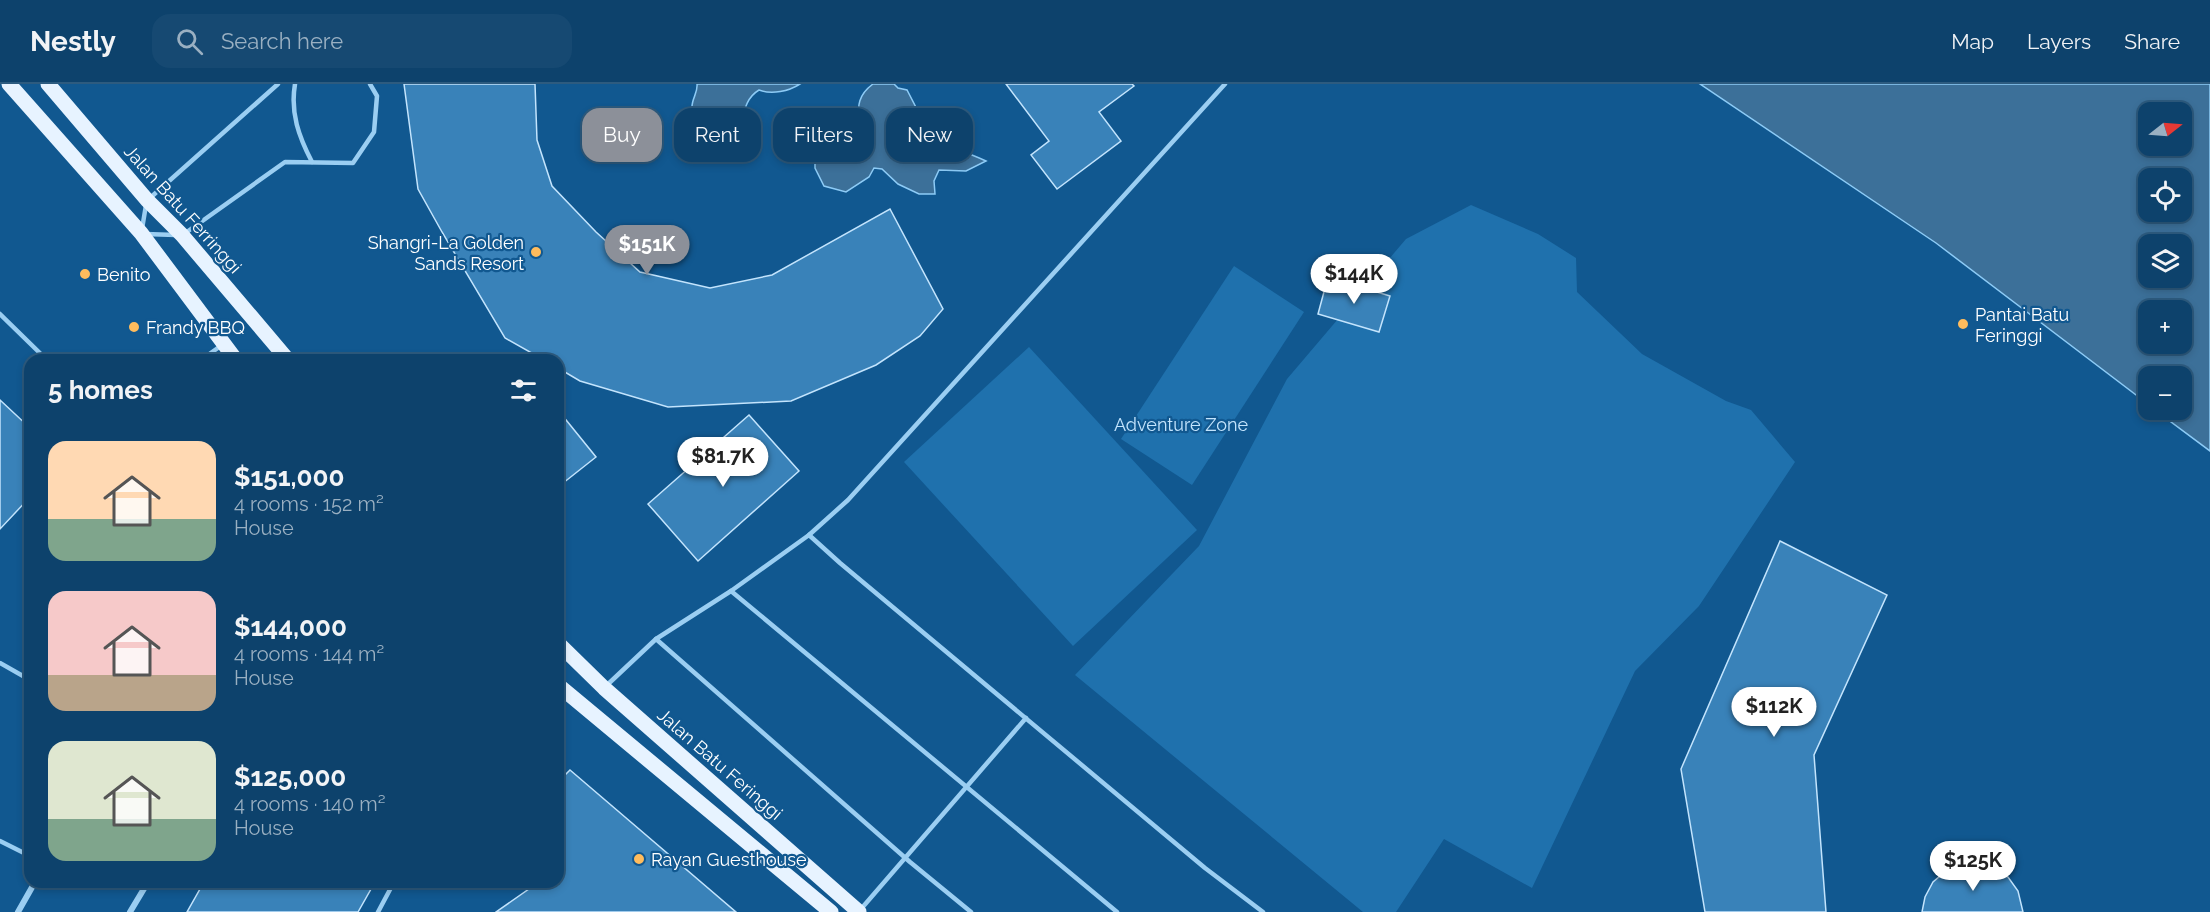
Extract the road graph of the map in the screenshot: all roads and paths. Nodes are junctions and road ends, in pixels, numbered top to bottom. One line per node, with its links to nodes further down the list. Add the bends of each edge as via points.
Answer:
1 (9, 84): 9 (main road)
2 (48, 84): 8 (main road, Jalan Batu Ferringgi)
3 (278, 84): 8 (lane)
4 (295, 84): 7 (lane, via 298,135)
5 (370, 84): 7 (lane, via 377,96 374,132 353,163)
6 (1225, 84): 17 (lane, via 848,500)
7 (312, 162): 10 (lane, via 285,162)
8 (147, 200): 9 (lane); 10 (main road, Jalan Batu Ferringgi)
9 (141, 233): 10 (lane); 12 (main road)
10 (182, 235): 16 (main road, Jalan Batu Ferringgi)
11 (0, 314): 13 (lane)
12 (224, 344): 14 (lane); 15 (main road)
13 (41, 354)
14 (210, 354)
15 (232, 354)
16 (283, 354)
17 (809, 535): 18 (lane); 25 (lane)
18 (731, 591): 19 (lane); 26 (lane)
19 (656, 639): 23 (lane); 29 (lane)
20 (564, 649): 23 (main road, Jalan Batu Feringgi)
21 (0, 663): 22 (lane)
22 (24, 677)
23 (604, 688): 37 (main road, Jalan Batu Feringgi)
24 (564, 690): 36 (main road)
25 (1026, 718): 26 (lane); 40 (lane)
26 (966, 786): 29 (lane); 39 (lane)
27 (0, 841): 28 (lane)
28 (24, 853)
29 (904, 857): 37 (lane); 38 (lane)
30 (32, 888): 33 (street)
31 (144, 888): 34 (street)
32 (391, 888): 35 (lane)
33 (18, 912)
34 (130, 912)
35 (378, 912)
36 (831, 912)
37 (859, 912)
38 (971, 912)
39 (1117, 912)
40 (1263, 912)

